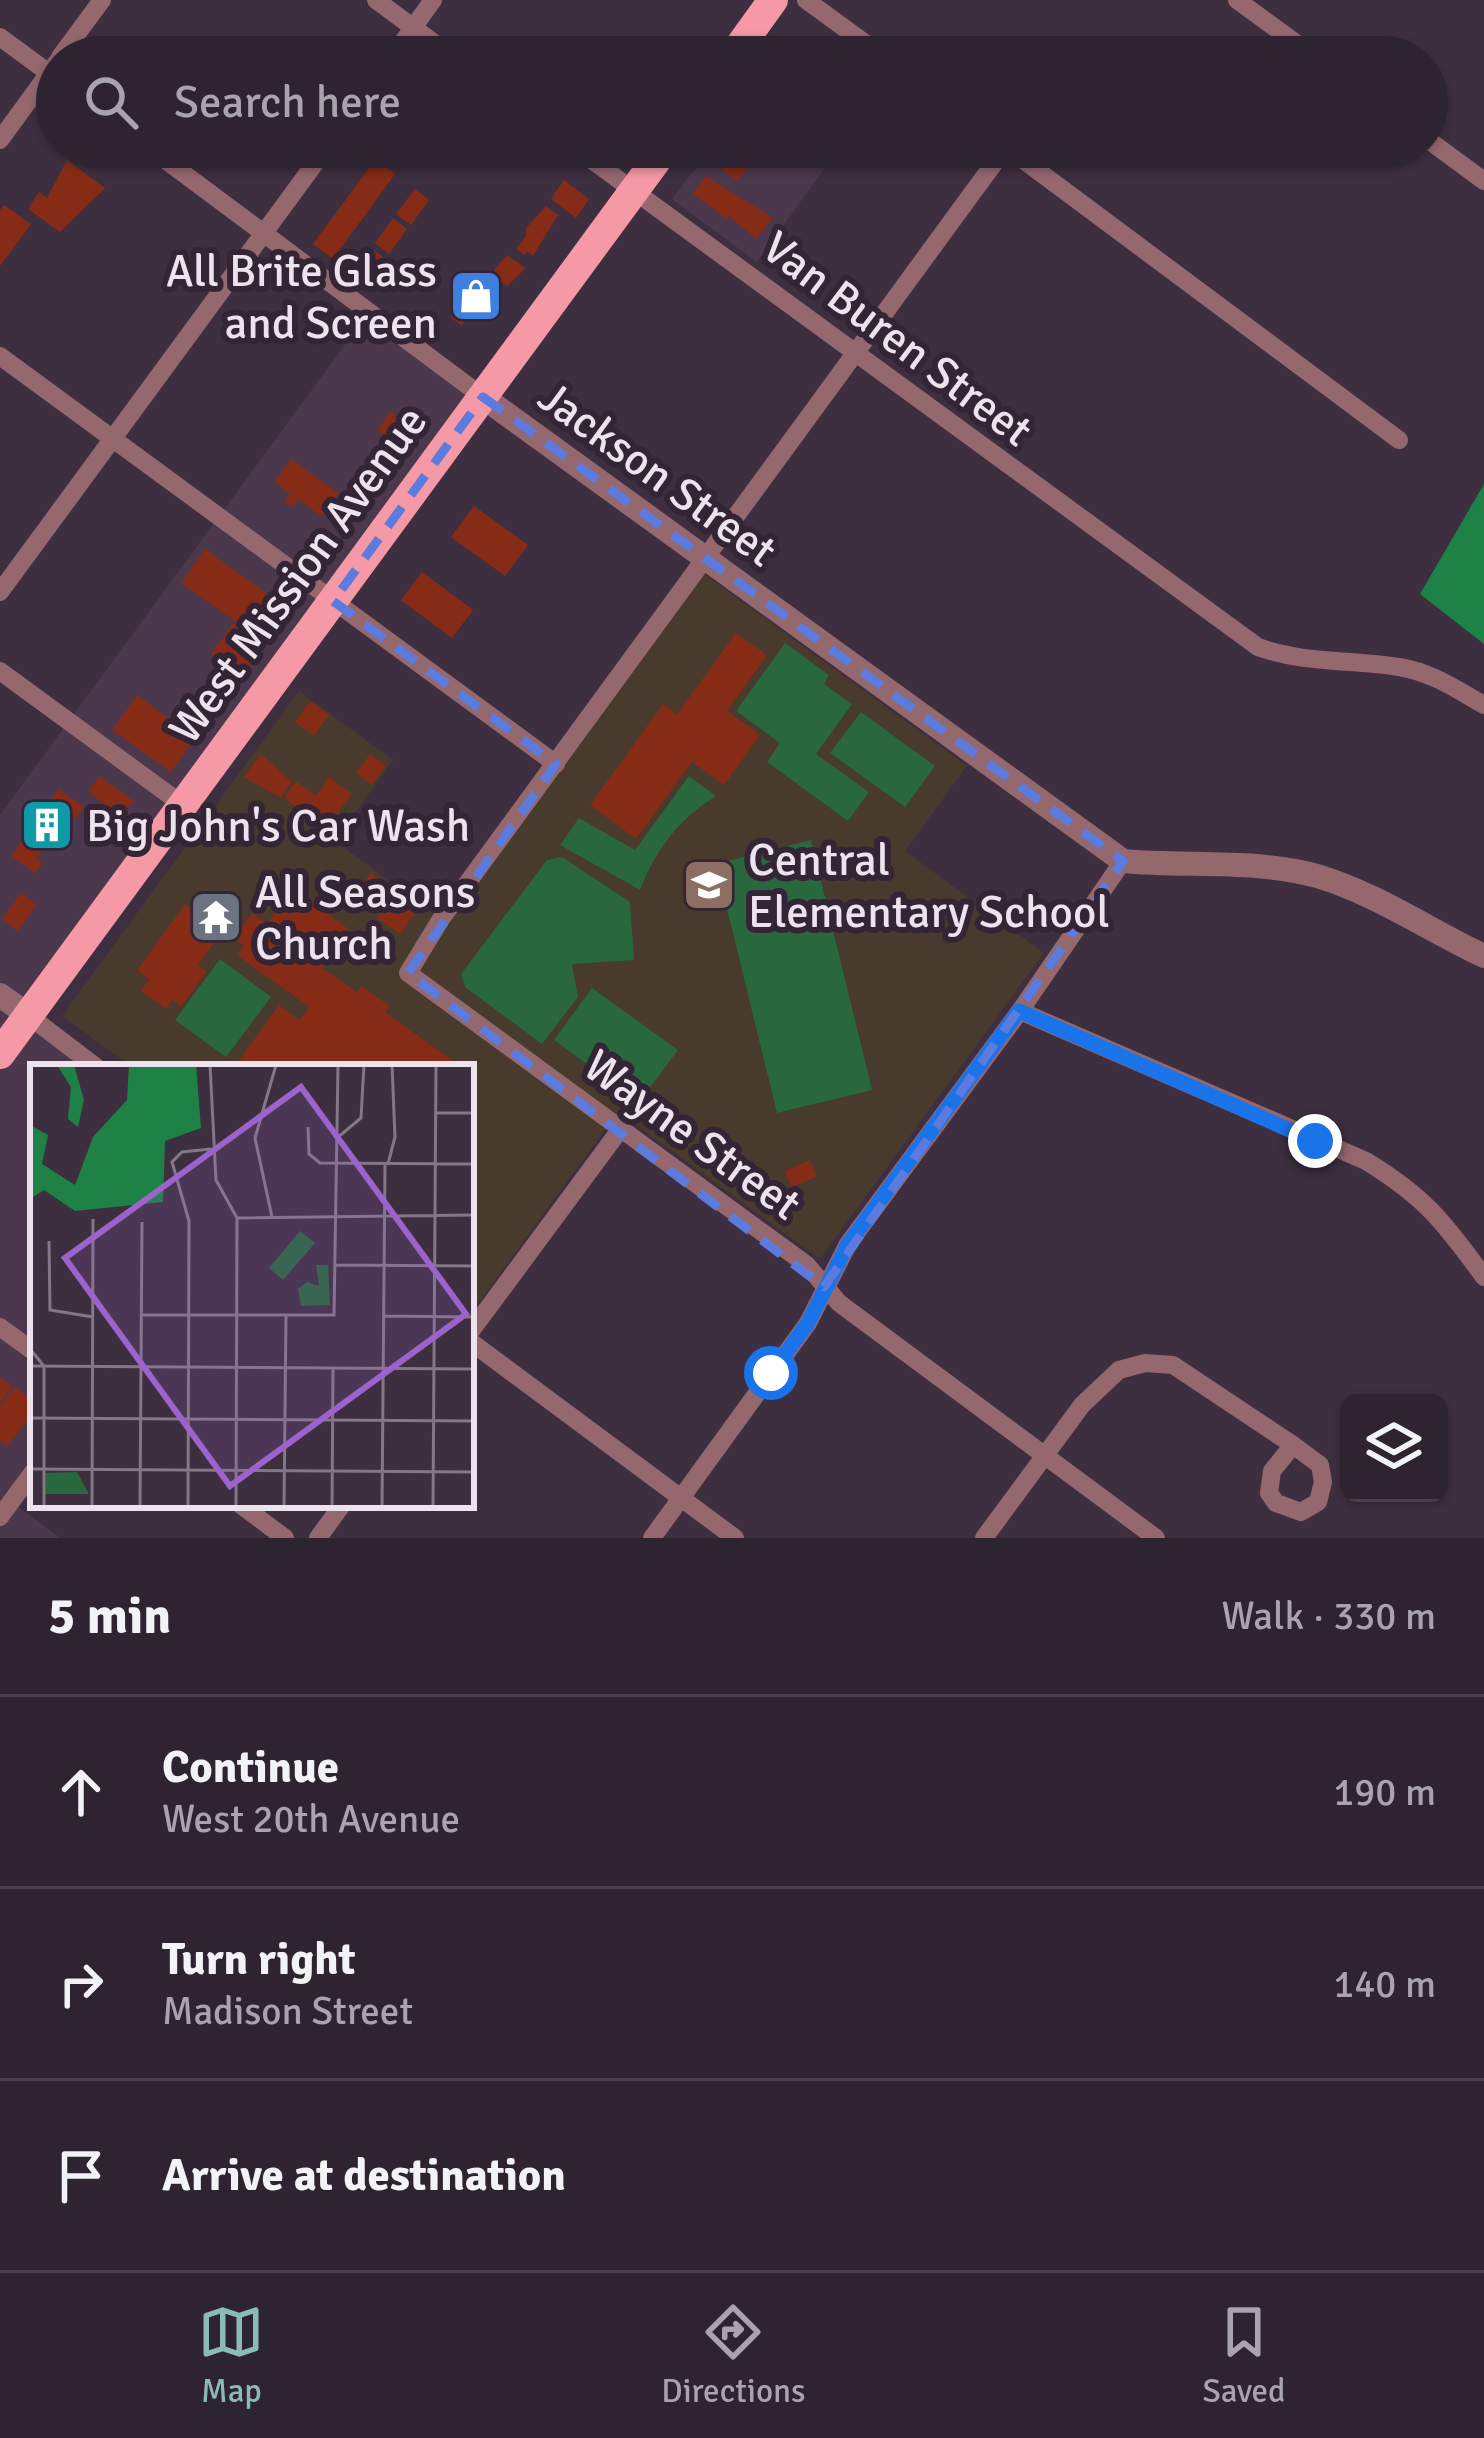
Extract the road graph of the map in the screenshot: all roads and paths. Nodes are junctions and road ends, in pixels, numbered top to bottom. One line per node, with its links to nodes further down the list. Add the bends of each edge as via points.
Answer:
1 (102, 0): 8 (street)
2 (376, 0): 7 (street)
3 (433, 0): 7 (street)
4 (773, 0): 11 (main road)
5 (806, 0): 12 (street)
6 (1237, 0): 13 (street)
7 (413, 27): 9 (street); 10 (street)
8 (78, 36)
9 (407, 36)
10 (425, 36)
11 (747, 36)
12 (855, 36)
13 (1286, 36)
14 (0, 37): 15 (street)
15 (36, 57)
16 (36, 94): 17 (street)
17 (0, 140)
18 (1448, 154): 25 (street)
19 (176, 168): 27 (street, Jackson Street)
20 (311, 168): 27 (street)
21 (603, 168): 26 (street, Van Buren Street)
22 (651, 168): 26 (main road, West Mission Avenue)
23 (991, 168): 28 (street)
24 (1034, 168): 32 (street)
25 (1484, 181)
26 (634, 191): 28 (street, Van Buren Street); 30 (main road, West Mission Avenue)
27 (263, 233): 30 (street, Jackson Street); 31 (street)
28 (856, 353): 33 (street); 37 (street, Van Buren Street, via 1258,647 1314,661 1401,667)
29 (0, 356): 31 (street)
30 (482, 397): 33 (street, Jackson Street); 35 (main road, West Mission Avenue)
31 (112, 439): 34 (street); 35 (street)
32 (1400, 440)
33 (706, 559): 38 (street); 40 (street, Jackson Street)
34 (0, 592)
35 (333, 601): 38 (street); 39 (main road, West Mission Avenue)
36 (0, 670): 39 (street)
37 (1484, 705)
38 (556, 764): 47 (street, Wayne Street, via 408,973)
39 (183, 805): 44 (main road, West Mission Avenue)
40 (1123, 861): 41 (street, via 1312,874); 43 (street)
41 (1484, 956)
42 (0, 995): 44 (street)
43 (1019, 1011): 48 (street, via 1366,1161 1435,1212); 49 (street)
44 (28, 1016): 45 (main road, West Mission Avenue); 46 (street)
45 (0, 1054)
46 (92, 1064)
47 (622, 1127): 49 (street, Wayne Street, via 806,1265); 51 (street)
48 (1484, 1277)
49 (824, 1287): 55 (street, Wayne Street); 57 (street, via 808,1323)
50 (0, 1327): 53 (street)
51 (474, 1327)
52 (474, 1344): 57 (street)
53 (30, 1349)
54 (1293, 1445): 55 (street, via 1173,1365 1145,1363 1119,1370)
55 (1045, 1454): 65 (street); 66 (street, Wayne Street)
56 (30, 1476): 60 (street)
57 (681, 1497): 63 (street); 64 (street)
58 (245, 1508): 61 (street)
59 (341, 1508): 62 (street)
60 (0, 1517)
61 (285, 1538)
62 (318, 1538)
63 (652, 1538)
64 (736, 1538)
65 (984, 1538)
66 (1155, 1538)

